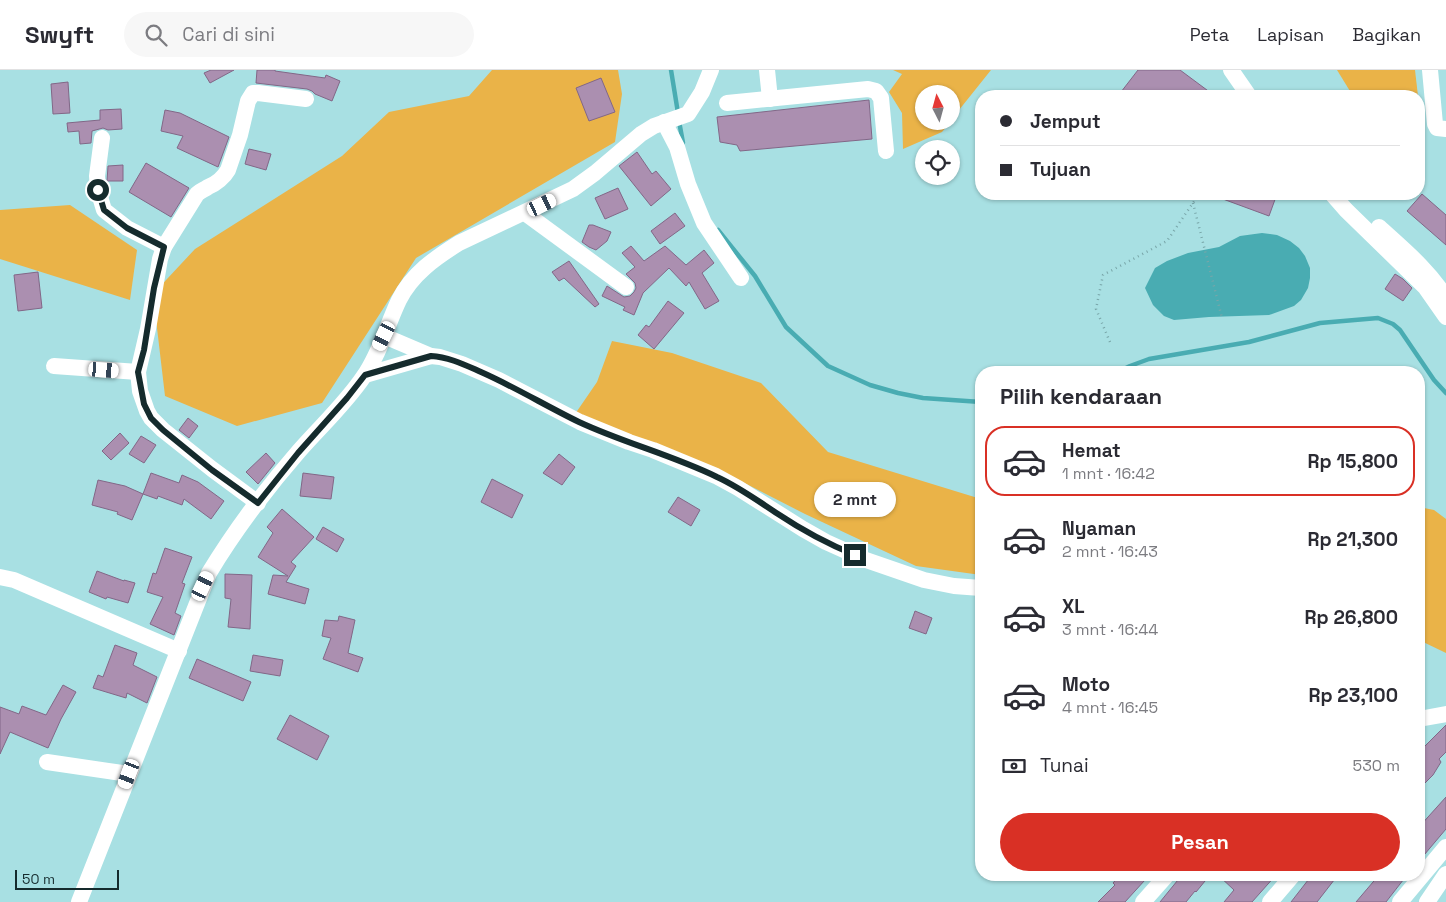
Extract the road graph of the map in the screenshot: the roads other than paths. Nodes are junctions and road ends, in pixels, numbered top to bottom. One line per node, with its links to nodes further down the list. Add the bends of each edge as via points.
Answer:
1 (711, 70): 11 (street, via 688,114)
2 (766, 70): 9 (street)
3 (1232, 70): 6 (street)
4 (1243, 70): 7 (street)
5 (1430, 70): 12 (street, via 1435,124 1437,128)
6 (1244, 90)
7 (1256, 90)
8 (306, 99): 18 (street, via 258,93 251,96 228,170 197,194)
9 (770, 99): 10 (street); 14 (street, via 868,89 876,91 881,98)
10 (727, 103)
11 (673, 119): 17 (street, via 641,134 578,186); 19 (street, via 688,184 704,223)
12 (1446, 129)
13 (102, 138): 18 (street, via 97,176 104,210 127,228)
14 (886, 150)
15 (1337, 200): 21 (street)
16 (1351, 200): 21 (street, via 1412,257)
17 (525, 213): 20 (street); 23 (street, via 459,243 426,266 407,286)
18 (164, 247): 26 (street)
19 (741, 278)
20 (626, 287)
21 (1436, 290): 22 (street)
22 (1446, 317)
23 (384, 336): 24 (street); 27 (street)
24 (431, 356): 27 (street); 30 (street, via 462,364 580,422 716,476 844,551 924,580)
25 (54, 366): 26 (street)
26 (138, 372): 28 (street, via 144,404 151,418 177,443)
27 (365, 375): 28 (street)
28 (258, 503): 31 (street, via 232,535 209,573)
29 (0, 577): 31 (street, via 14,580)
30 (975, 588)
31 (179, 650): 35 (street)
32 (1446, 714): 33 (street)
33 (1425, 721)
34 (47, 762): 35 (street)
35 (129, 774): 42 (street)
36 (1446, 847): 37 (street)
37 (1425, 872)
38 (1446, 874): 46 (street)
39 (1161, 881): 43 (street)
40 (1288, 881): 44 (street)
41 (1418, 881): 45 (street)
42 (79, 902)
43 (1142, 902)
44 (1270, 902)
45 (1400, 902)
46 (1427, 902)

